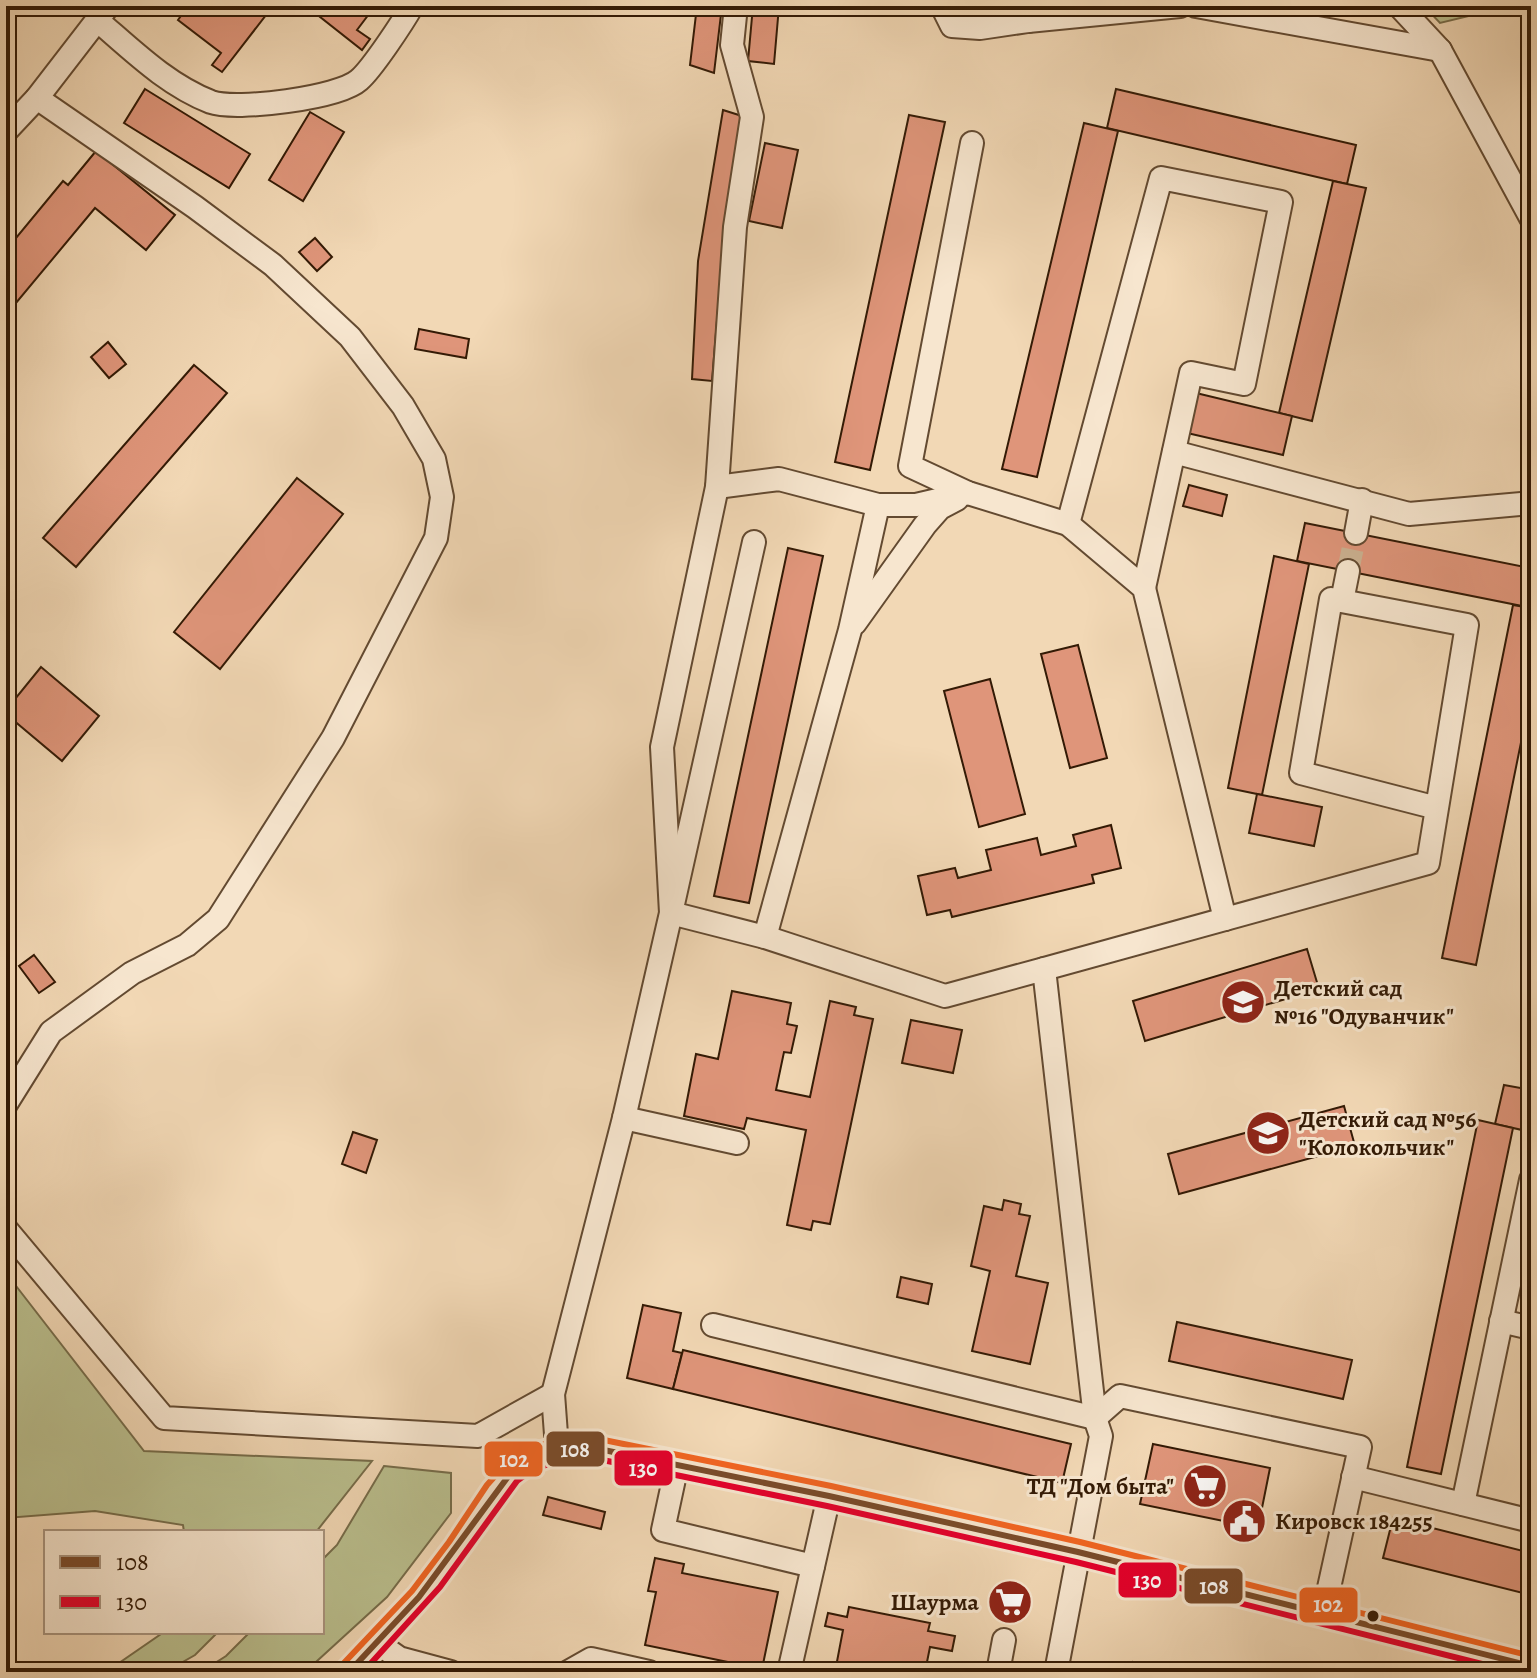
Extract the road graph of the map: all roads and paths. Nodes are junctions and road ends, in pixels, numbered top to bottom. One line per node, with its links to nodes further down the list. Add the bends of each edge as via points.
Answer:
1 (412, 6): 7 (street, via 358,81 311,98 235,106 212,103 166,78)
2 (736, 6): 15 (street, via 732,45 752,117 735,227)
3 (942, 6): 8 (street, via 952,26 980,28)
4 (1180, 6): 8 (street)
5 (1196, 6): 9 (street)
6 (1399, 6): 9 (street)
7 (103, 13): 10 (street)
8 (1034, 14)
9 (1440, 50): 13 (street)
10 (37, 98): 11 (street); 32 (street, via 273,265 350,337 403,406 434,459 442,497 436,538 333,738 218,919 187,945 132,973 51,1032)
11 (6, 131)
12 (972, 143): 16 (street, via 910,466)
13 (1531, 218)
14 (1174, 452): 17 (street); 20 (street, via 1191,373 1244,384 1281,202 1161,178); 24 (street)
15 (717, 487): 19 (street, via 779,479); 28 (street, via 662,747)
16 (968, 493): 19 (street, via 916,505); 20 (street); 26 (street, via 940,508 925,525)
17 (1362, 500): 18 (street, via 1409,514); 21 (street)
18 (1531, 503)
19 (878, 505): 26 (street)
20 (1068, 524): 24 (street)
21 (1356, 533)
22 (754, 542): 28 (street)
23 (1348, 571): 25 (street)
24 (1144, 588): 29 (street)
25 (1342, 601): 27 (street, via 1467,625); 27 (street, via 1331,599 1301,773)
26 (850, 630): 30 (street)
27 (1437, 808): 29 (street, via 1428,863)
28 (671, 913): 30 (street); 33 (street)
29 (1225, 919): 31 (street)
30 (765, 937): 31 (street, via 945,996)
31 (1044, 969): 41 (street)
32 (6, 1104)
33 (624, 1118): 34 (street); 40 (street)
34 (737, 1143)
35 (1531, 1180): 37 (street)
36 (6, 1229): 40 (street, via 164,1418 478,1436)
37 (1501, 1321): 39 (street); 46 (street)
38 (713, 1325): 41 (street)
39 (1531, 1328)
40 (553, 1394): 42 (street)
41 (1095, 1418): 44 (street, via 1120,1396 1360,1447); 48 (street, via 1101,1436)
42 (557, 1448): 43 (street, via 589,1447); 52 (street, via 511,1472)
43 (677, 1465): 45 (street); 49 (street, via 663,1530)
44 (1353, 1477): 46 (street); 50 (street)
45 (829, 1496): 48 (street); 49 (street)
46 (1463, 1504): 47 (street)
47 (1531, 1521)
48 (1078, 1552): 50 (street); 61 (street)
49 (813, 1566): 59 (street)
50 (1323, 1615): 53 (street)
51 (1004, 1640): 60 (street)
52 (379, 1644): 55 (street); 56 (street, via 399,1658)
53 (1466, 1661): 54 (street)
54 (1531, 1666)
55 (349, 1672)
56 (451, 1672)
57 (568, 1672): 58 (street, via 591,1659)
58 (649, 1672)
59 (789, 1672)
60 (998, 1672)
61 (1056, 1672)

